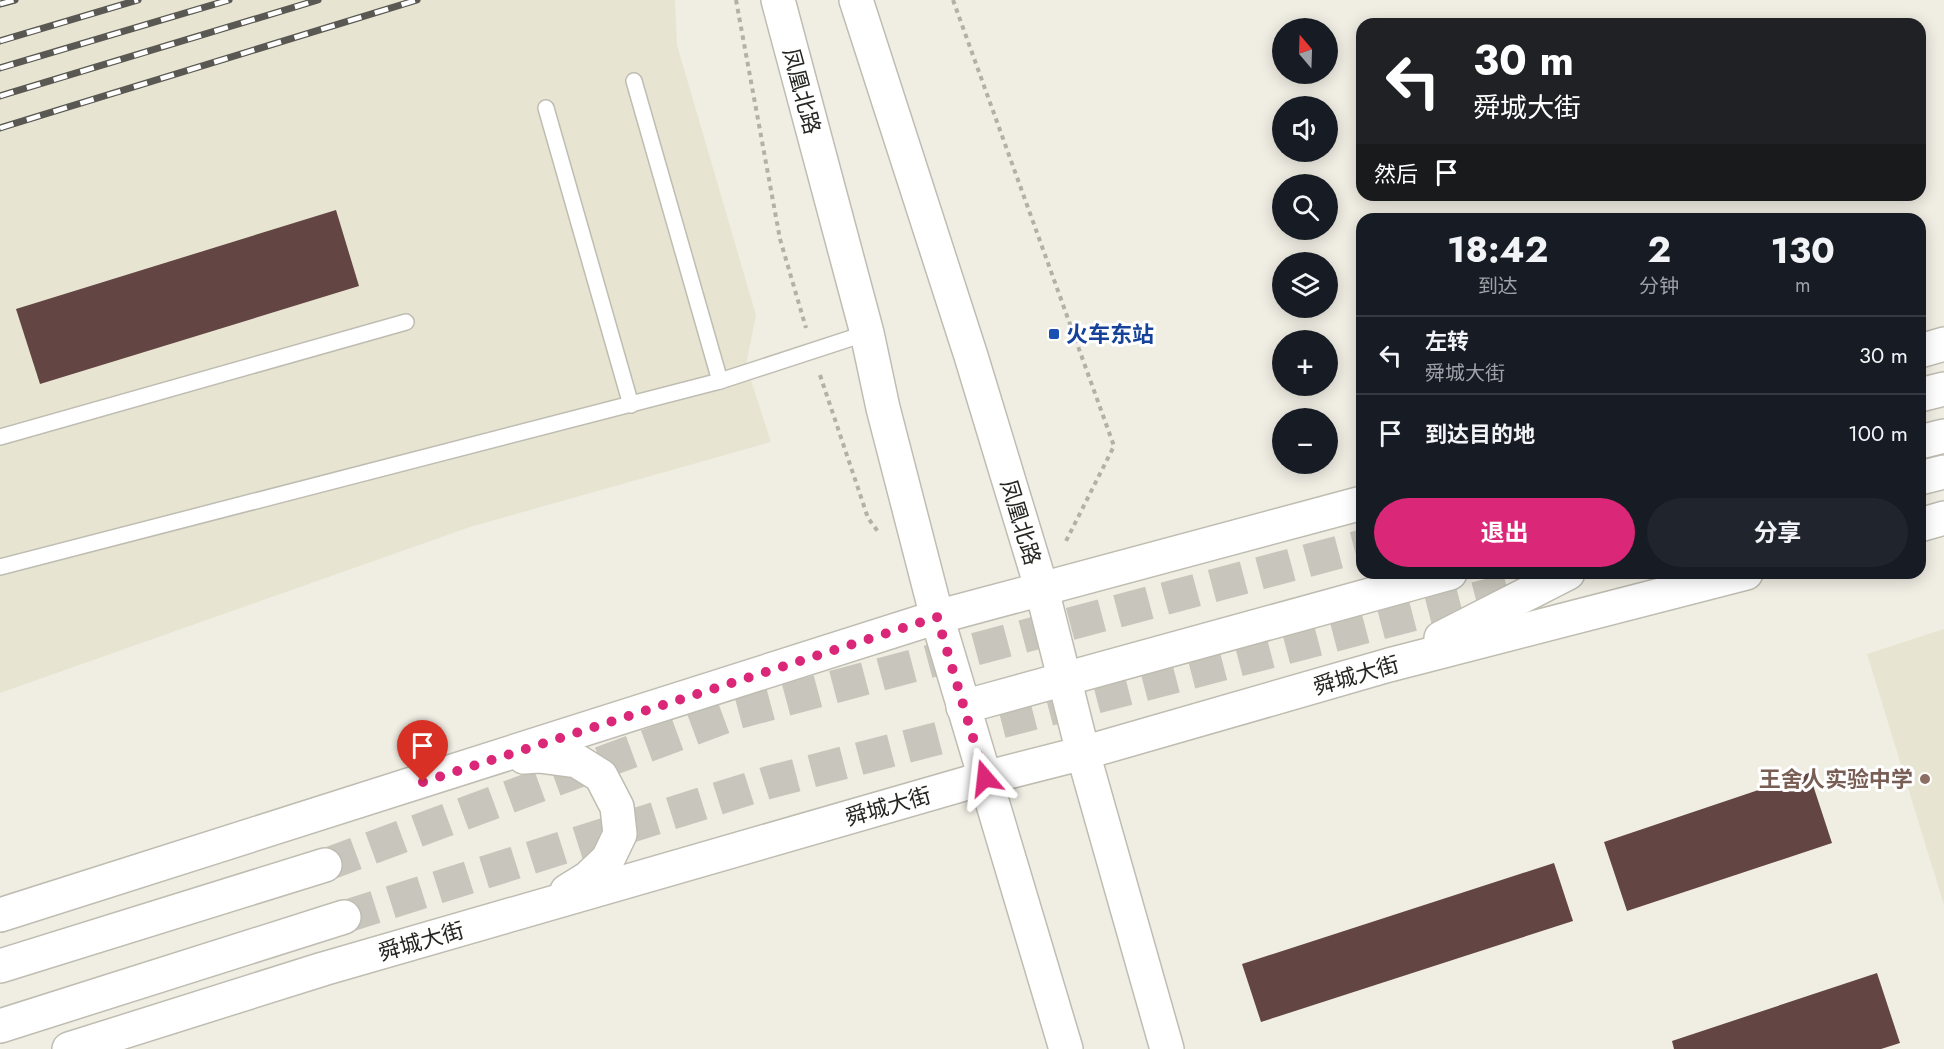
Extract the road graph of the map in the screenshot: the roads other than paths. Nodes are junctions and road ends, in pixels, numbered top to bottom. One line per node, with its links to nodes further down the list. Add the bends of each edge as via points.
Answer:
1 (778, 0): 6 (main road, 凤凰北路)
2 (855, 0): 25 (main road, 凤凰北路)
3 (634, 81): 9 (lane)
4 (546, 108): 12 (lane)
5 (406, 322): 14 (lane)
6 (867, 333): 9 (lane); 26 (main road, 凤凰北路)
7 (1944, 344): 8 (main road)
8 (1926, 349)
9 (720, 381): 12 (lane)
10 (1944, 389): 11 (main road)
11 (1926, 394)
12 (631, 405): 21 (lane)
13 (1944, 436): 15 (main road)
14 (0, 437)
15 (1926, 440)
16 (1944, 472): 17 (main road)
17 (1926, 476)
18 (1356, 505): 25 (main road)
19 (1944, 518): 20 (main road)
20 (1926, 523)
21 (0, 567)
22 (1428, 579): 28 (main road)
23 (1556, 579): 27 (main road)
24 (1723, 579): 27 (main road, 舜城大街)
25 (1042, 590): 26 (main road); 28 (main road, 凤凰北路)
26 (937, 617): 29 (main road, 凤凰北路); 31 (main road)
27 (1389, 665): 30 (main road, 舜城大街)
28 (1065, 679): 29 (main road); 30 (main road, 凤凰北路)
29 (963, 706): 32 (main road, 凤凰北路)
30 (1083, 753): 32 (main road, 舜城大街); 41 (main road, 凤凰北路)
31 (490, 760): 34 (main road, via 539,756 577,761 601,776 617,807 620,834 608,859 588,878); 35 (main road)
32 (985, 778): 34 (main road, 舜城大街); 40 (main road, 凤凰北路)
33 (325, 865): 37 (main road)
34 (539, 907): 39 (main road, 舜城大街, via 323,969)
35 (0, 915)
36 (344, 917): 38 (main road)
37 (0, 966)
38 (0, 1026)
39 (69, 1049)
40 (1066, 1049)
41 (1167, 1049)

